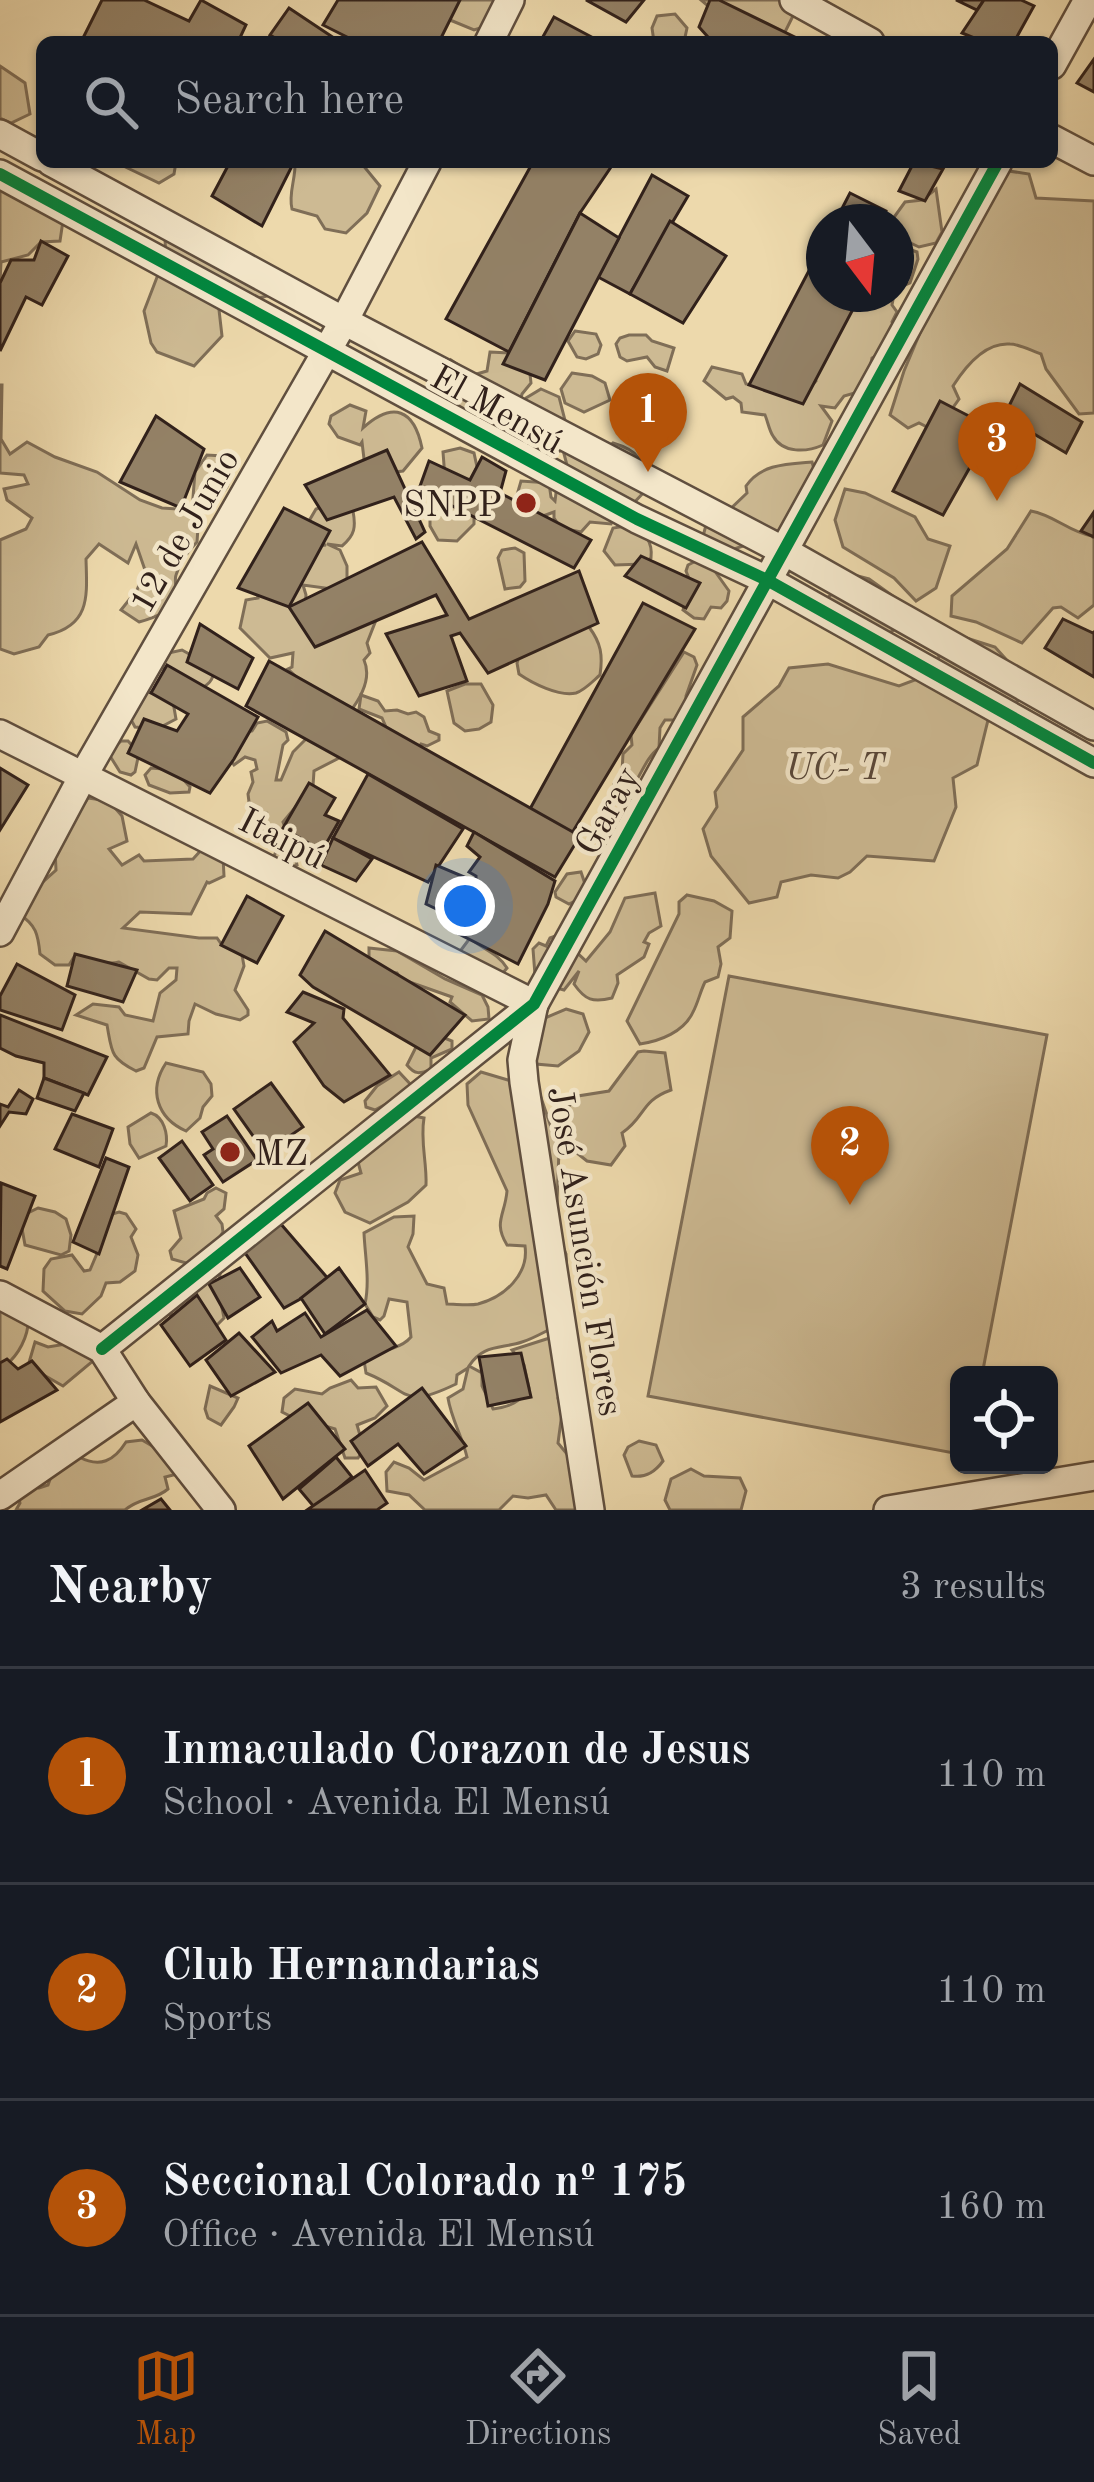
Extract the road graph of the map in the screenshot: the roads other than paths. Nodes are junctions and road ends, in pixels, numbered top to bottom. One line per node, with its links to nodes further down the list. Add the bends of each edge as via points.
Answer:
1 (510, 0): 4 (street)
2 (794, 0): 5 (street)
3 (1088, 0): 6 (street)
4 (492, 36)
5 (859, 36)
6 (1058, 53)
7 (0, 134): 9 (street)
8 (1058, 142): 10 (street)
9 (36, 154)
10 (1094, 160)
11 (62, 168): 15 (street)
12 (424, 168): 15 (street, 12 de Junio)
13 (995, 168): 17 (street, Garay)
14 (0, 174): 16 (street, El Mensú)
15 (344, 321): 16 (street, 12 de Junio); 17 (street)
16 (328, 350): 18 (street, El Mensú, via 637,519); 22 (street, 12 de Junio)
17 (784, 551): 18 (street, Garay); 19 (street)
18 (767, 580): 21 (street, El Mensú); 24 (street, Garay)
19 (1094, 726)
20 (0, 734): 22 (street, Itaipú)
21 (1094, 763)
22 (83, 776): 23 (street, 12 de Junio); 24 (street, Itaipú)
23 (0, 932)
24 (534, 1004): 26 (street, Garay); 31 (street, José Asunción Flores, via 524,1082)
25 (0, 1295): 26 (street)
26 (102, 1348): 27 (street)
27 (136, 1402): 29 (street); 30 (street)
28 (1094, 1476): 32 (street)
29 (0, 1496)
30 (221, 1510)
31 (590, 1510)
32 (888, 1510)

